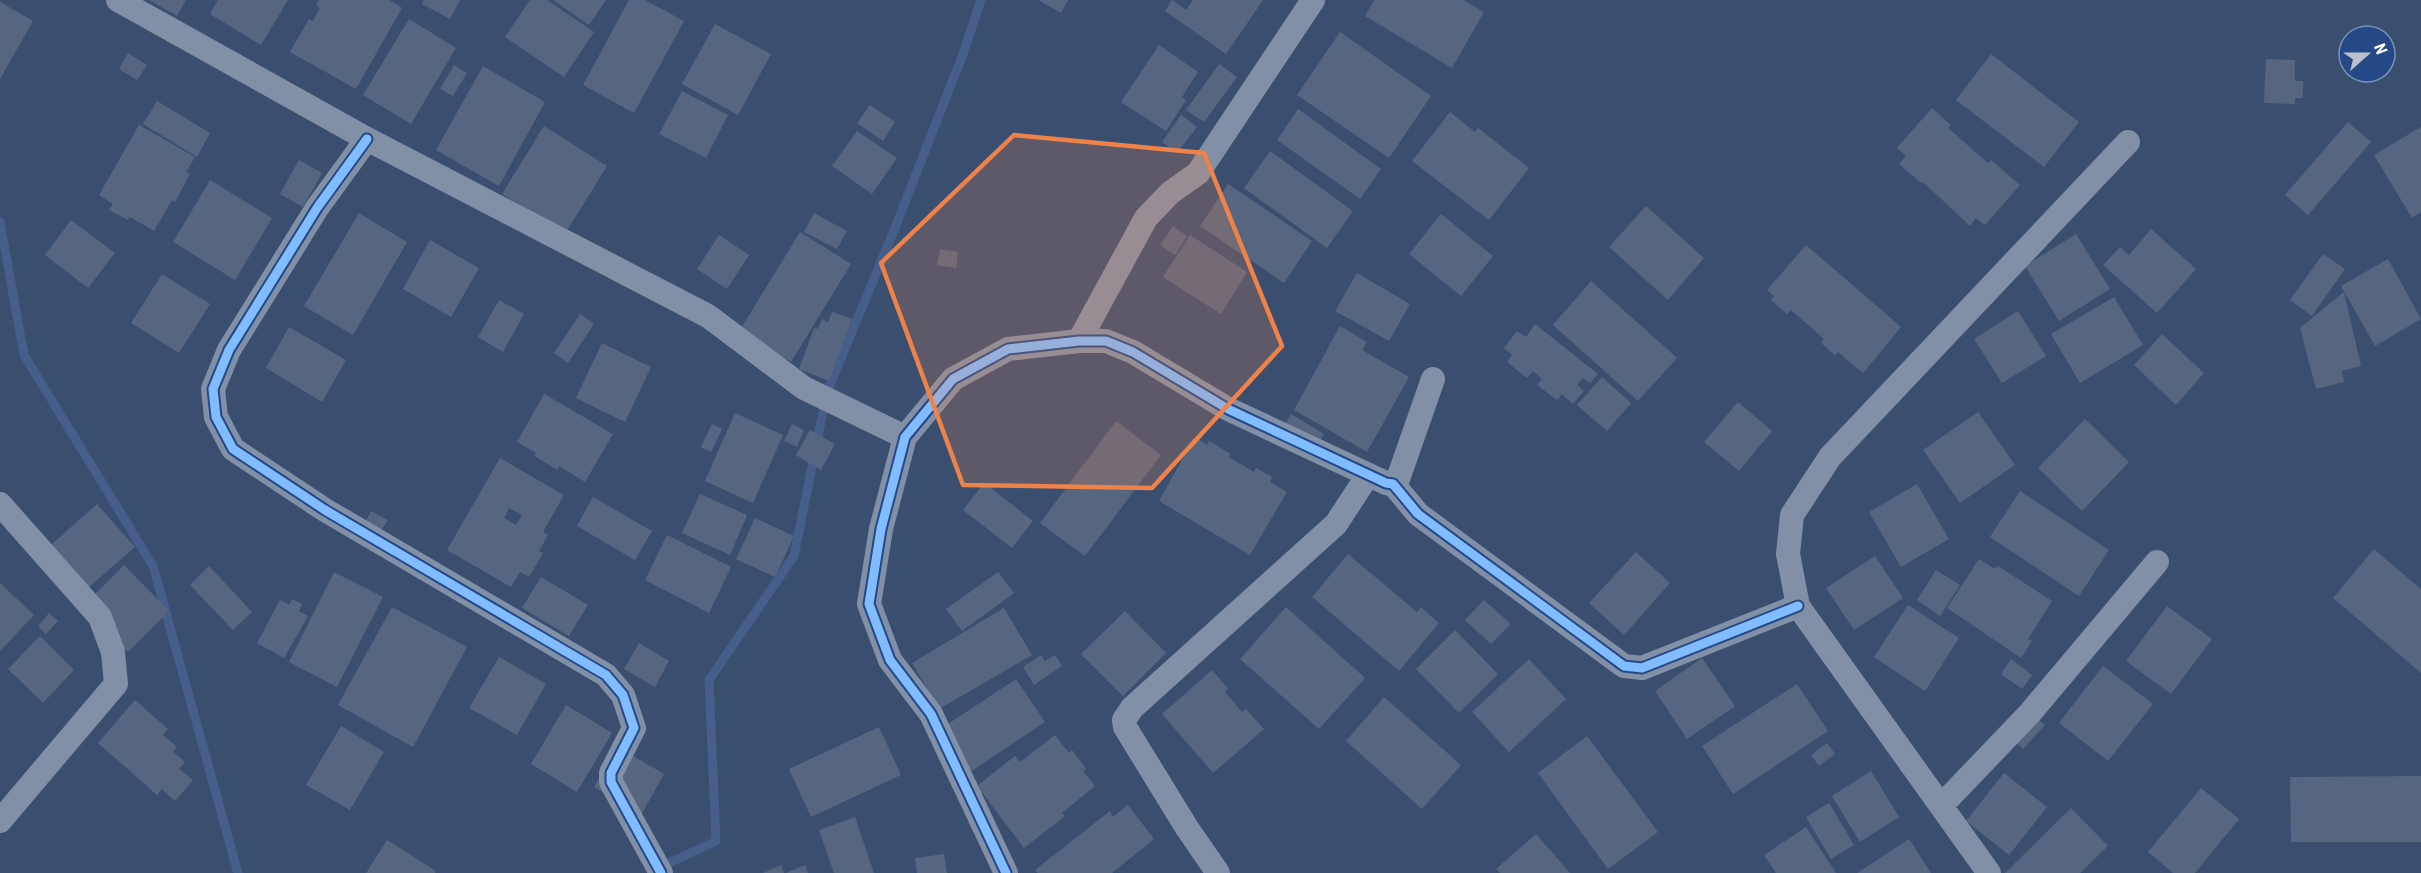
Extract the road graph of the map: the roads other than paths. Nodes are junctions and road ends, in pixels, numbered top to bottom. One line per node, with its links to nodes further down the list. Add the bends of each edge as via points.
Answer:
1 (118, 0): 3 (street)
2 (1313, 0): 5 (street, via 1198,173 1170,193 1146,218)
3 (367, 139): 7 (street, via 708,316 804,388); 15 (street, via 317,208 229,350 213,389 216,417 233,449 325,510 606,675 623,695 634,728 611,773 611,782)
4 (2128, 142): 12 (street, via 1830,457 1792,515 1788,554)
5 (1078, 341): 7 (street, via 1008,349 953,379); 8 (street, via 1106,341 1133,352 1228,409)
6 (1433, 379): 9 (street)
7 (905, 437): 16 (street, via 881,529 869,604 890,660 931,714)
8 (1368, 475): 9 (street); 17 (street, via 1336,524 1132,708 1124,720 1134,743)
9 (1393, 484): 12 (street, via 1418,514 1624,666 1642,668)
10 (0, 504): 14 (street, via 100,617 113,652 116,684)
11 (2157, 562): 13 (street, via 2030,713)
12 (1798, 606): 13 (street)
13 (1941, 806): 18 (street)
14 (0, 821)
15 (661, 873)
16 (1006, 873)
17 (1218, 873)
18 (1989, 873)

